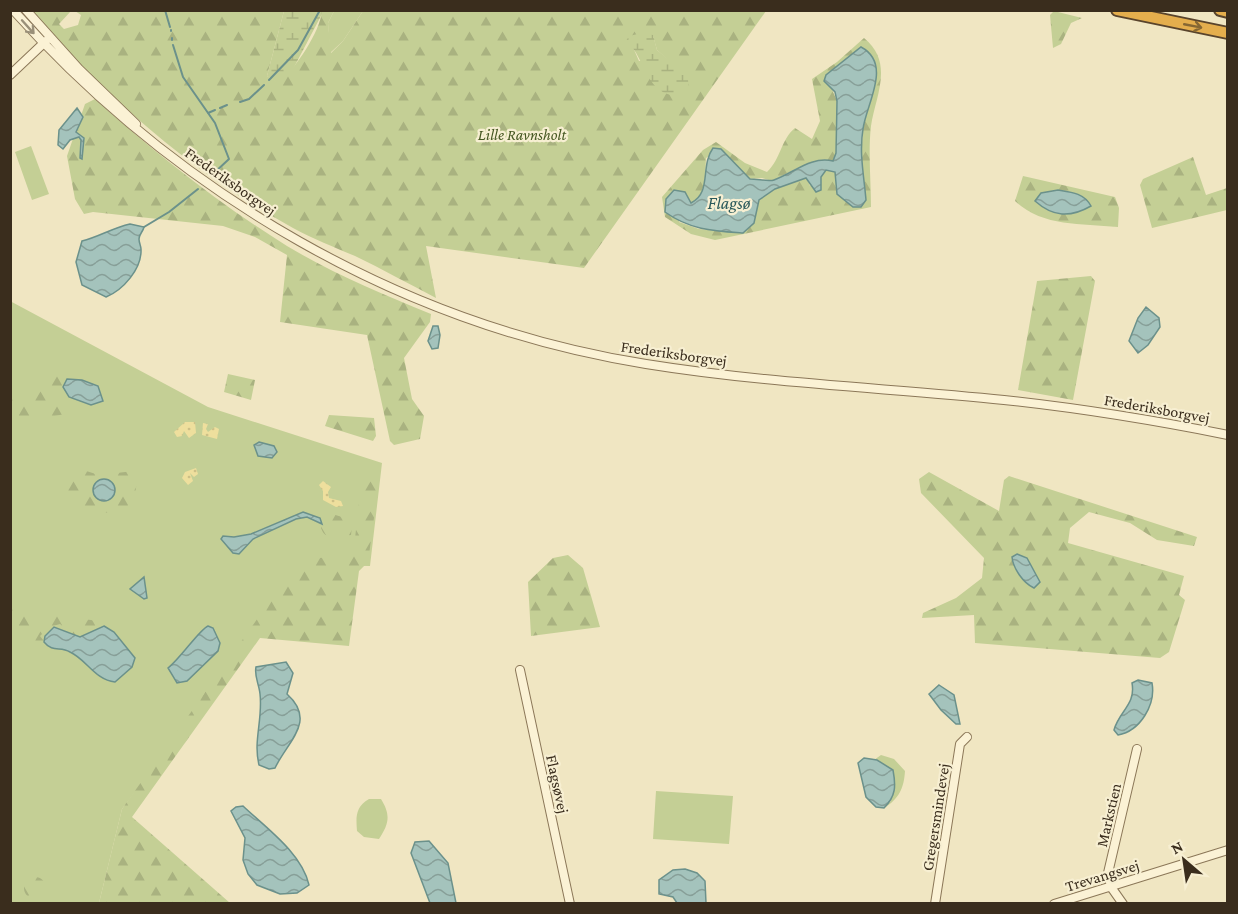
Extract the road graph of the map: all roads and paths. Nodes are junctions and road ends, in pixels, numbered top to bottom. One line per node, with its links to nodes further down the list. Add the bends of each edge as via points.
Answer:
1 (13, 10): 8 (street, Frederiksborgvej, one-way to 8)
2 (26, 10): 7 (street, Frederiksborgvej)
3 (1117, 10): 6 (highway, one-way to 6)
4 (1220, 10): 5 (highway)
5 (1227, 12)
6 (1227, 33)
7 (50, 38): 8 (street); 10 (street, Frederiksborgvej)
8 (43, 44): 9 (street); 10 (street, Frederiksborgvej, via 115,113)
9 (10, 75)
10 (162, 150): 11 (street, Frederiksborgvej, via 272,226 324,255 403,293 519,335 599,355 709,373 1038,404)
11 (1227, 435)
12 (520, 670): 17 (street, Flagsøvej)
13 (967, 736): 18 (street, Gregersmindevej, via 960,744)
14 (1137, 749): 16 (street, Markstien, via 1108,873)
15 (1227, 850): 16 (street, Trevangsvej)
16 (1111, 887): 19 (street, Trevangsvej); 20 (street)
17 (570, 903)
18 (935, 903)
19 (1054, 903)
20 (1123, 903)

